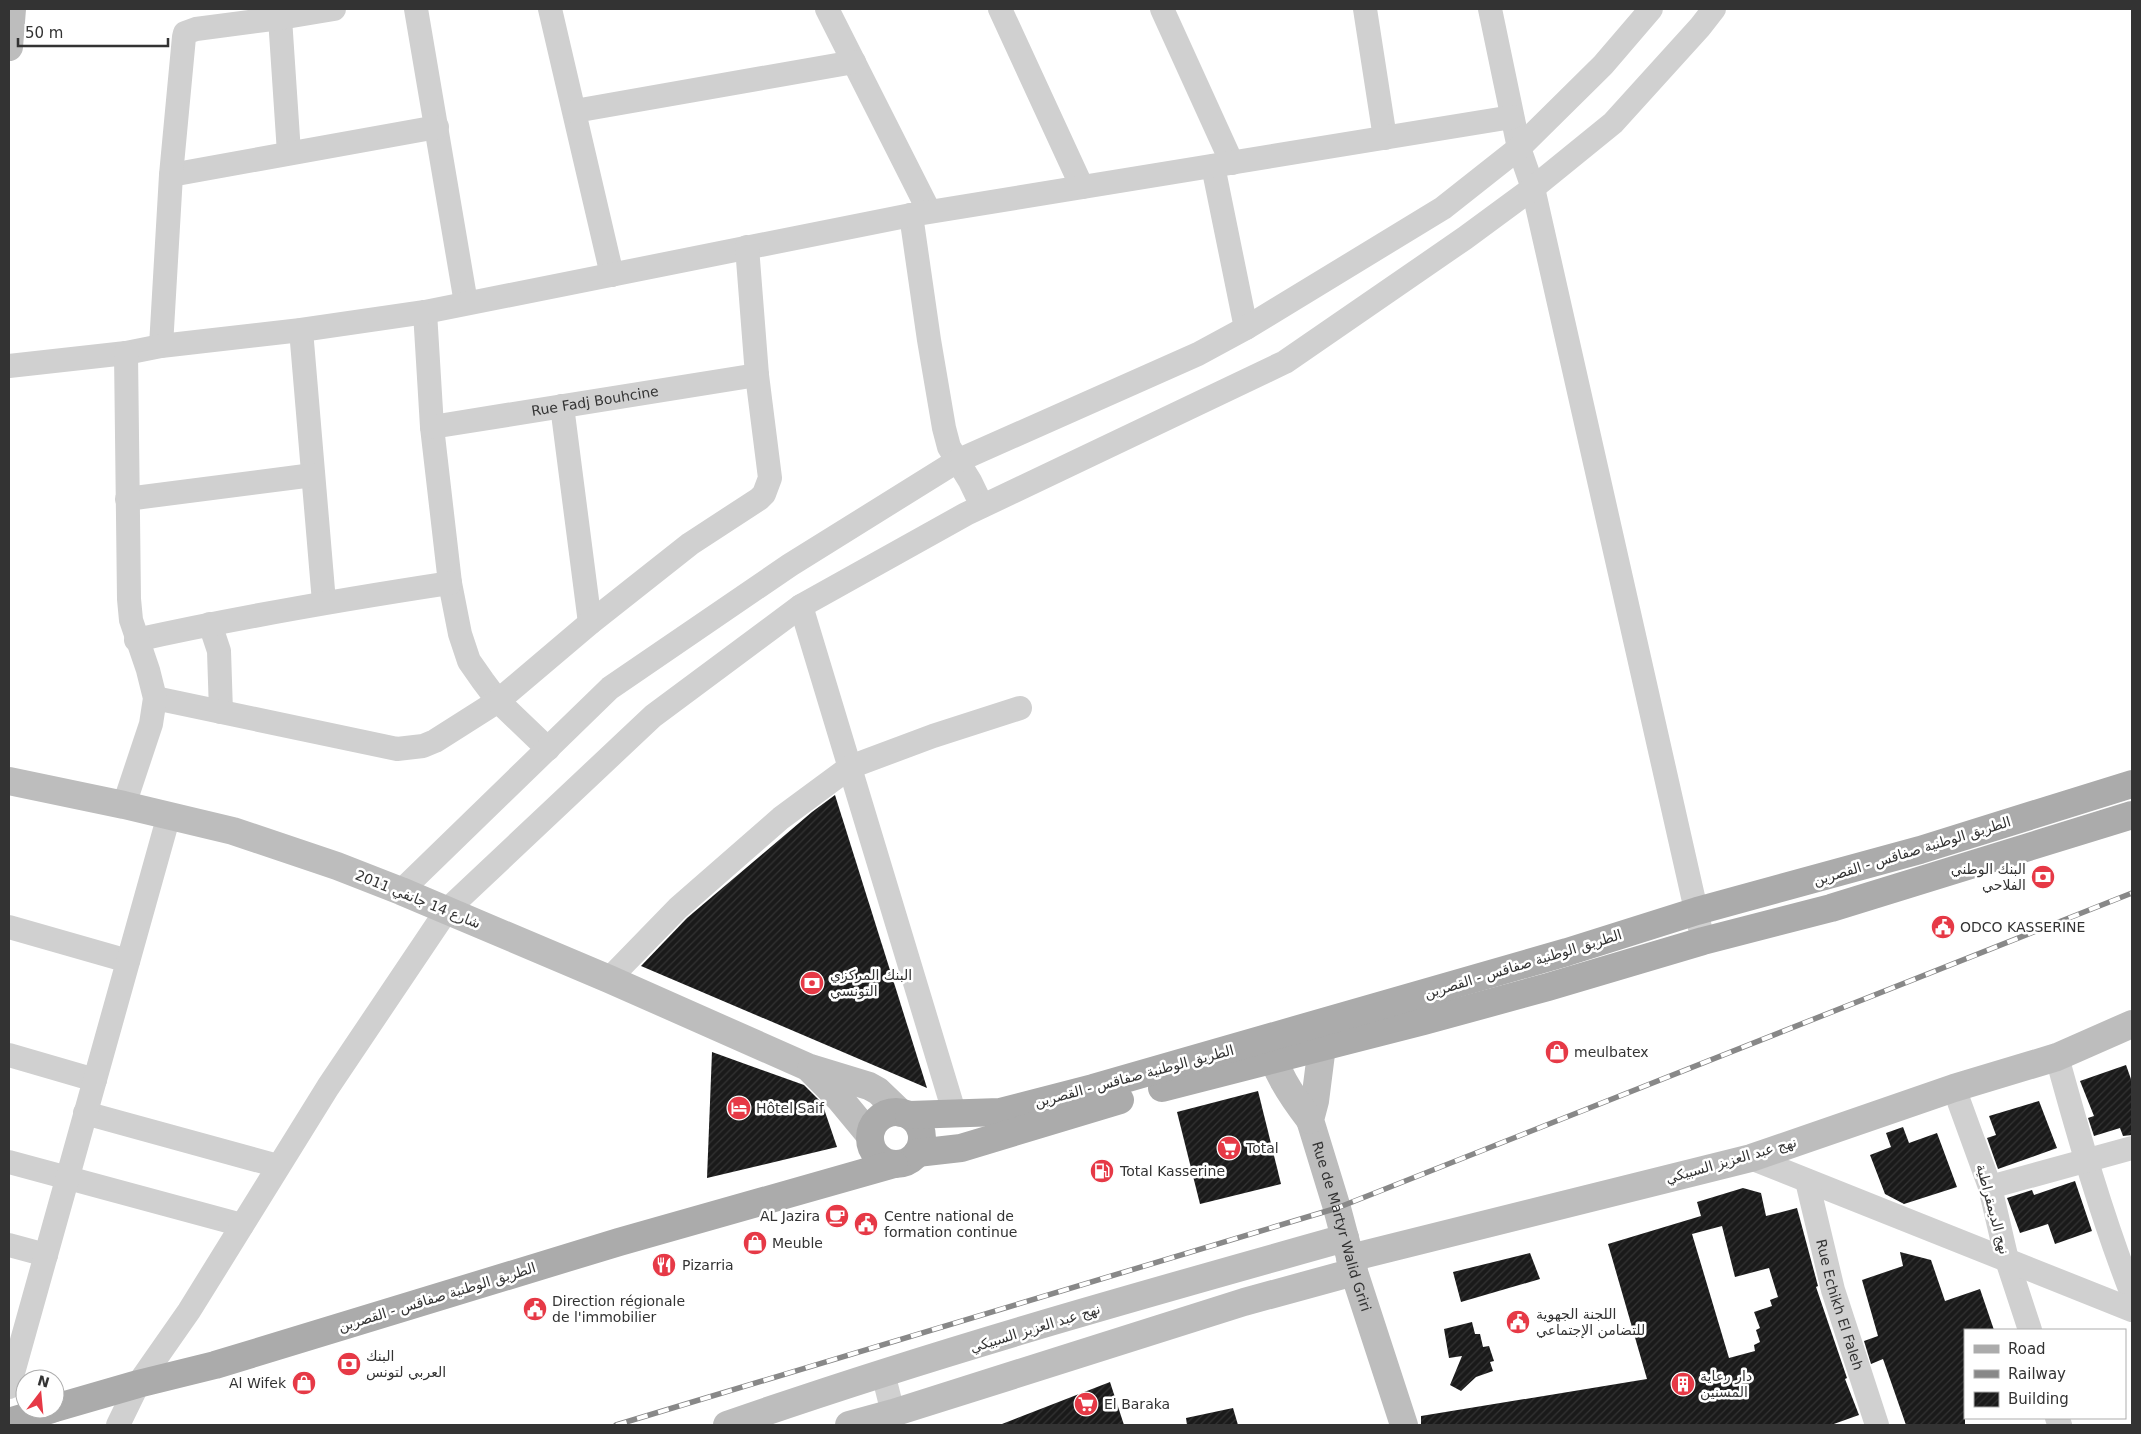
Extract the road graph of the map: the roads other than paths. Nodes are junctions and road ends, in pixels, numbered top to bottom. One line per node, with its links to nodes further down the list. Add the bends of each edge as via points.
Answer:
1 (12, 9): 13 (street)
2 (334, 9): 12 (street)
3 (416, 9): 17 (street)
4 (550, 9): 15 (street)
5 (827, 9): 14 (street)
6 (1000, 9): 23 (street)
7 (1169, 9): 21 (street)
8 (1365, 9): 18 (street)
9 (1490, 9): 16 (street)
10 (1651, 9): 19 (street, via 1603,65)
11 (1714, 9): 24 (street, via 1613,123)
12 (280, 18): 20 (street); 22 (street, via 186,33)
13 (9, 47)
14 (854, 62): 15 (street); 25 (street)
15 (575, 111): 27 (street)
16 (1512, 118): 18 (street); 19 (street)
17 (437, 127): 20 (street); 28 (street)
18 (1385, 138): 21 (street)
19 (1519, 148): 24 (street); 30 (street, via 1443,208)
20 (289, 153): 22 (street)
21 (1223, 164): 23 (street); 30 (street)
22 (170, 174): 32 (street)
23 (1082, 187): 25 (street)
24 (1533, 188): 41 (street, via 1285,362); 63 (street)
25 (920, 213): 26 (street); 38 (street, via 928,340 944,428)
26 (747, 247): 27 (street); 35 (street)
27 (612, 275): 28 (street)
28 (466, 303): 29 (street)
29 (425, 312): 31 (street); 37 (street)
30 (1246, 328): 38 (street, via 1198,354)
31 (301, 330): 32 (street); 39 (street)
32 (161, 346): 33 (street)
33 (126, 353): 34 (street); 40 (street)
34 (9, 366)
35 (757, 375): 36 (street, Rue Fadj Bouhcine); 45 (street, via 770,478 764,494 690,544)
36 (562, 406): 37 (street, Rue Fadj Bouhcine); 45 (street)
37 (432, 427): 42 (street)
38 (957, 461): 41 (street); 52 (street, via 790,565 610,688)
39 (313, 475): 40 (street); 43 (street)
40 (128, 499): 47 (street, via 129,599)
41 (982, 506): 44 (street)
42 (450, 583): 43 (street); 49 (street, via 469,661)
43 (324, 602): 46 (street)
44 (801, 606): 53 (street); 62 (street, via 653,716)
45 (590, 622): 49 (street)
46 (210, 624): 47 (street); 51 (street, via 219,651)
47 (136, 640): 48 (street)
48 (155, 698): 51 (street); 56 (street, via 151,724)
49 (498, 700): 51 (street, via 435,740 410,749 384,747); 52 (street)
50 (1020, 708): 53 (street)
51 (220, 712)
52 (548, 749): 61 (street)
53 (850, 767): 67 (street, via 780,818 678,908); 78 (street)
54 (9, 781): 56 (street, شارع 14 جانفي 2011)
55 (2131, 788): 59 (main road, الطريق الوطنية صفاقس - القصرين)
56 (124, 805): 57 (street, شارع 14 جانفي 2011)
57 (169, 815): 61 (street, شارع 14 جانفي 2011, via 233,832); 66 (street)
58 (2132, 815): 60 (main road, الطريق الوطنية صفاقس - القصرين)
59 (1981, 831): 60 (main road); 63 (main road, الطريق الوطنية صفاقس - القصرين, via 1811,882)
60 (1988, 859): 65 (main road, الطريق الوطنية صفاقس - القصرين, via 1831,908)
61 (402, 891): 62 (street, شارع 14 جانفي 2011)
62 (447, 910): 67 (street, شارع 14 جانفي 2011); 86 (street)
63 (1697, 911): 65 (street); 69 (main road, الطريق الوطنية صفاقس - القصرين)
64 (9, 927): 66 (street)
65 (1704, 941): 69 (main road, الطريق الوطنية صفاقس - القصرين, via 1548,987)
66 (128, 961): 74 (street)
67 (610, 979): 73 (street, شارع 14 جانفي 2011)
68 (2132, 1024): 72 (street, نهج عبد العزيز السبيكي)
69 (1319, 1035): 70 (main road, الطريق الوطنية صفاقس - القصرين); 79 (street, Rue de Martyr Walid Griri, via 1315,1101)
70 (1269, 1050): 78 (main road, الطريق الوطنية صفاقس - القصرين, via 1000,1112); 79 (street, via 1290,1094); 83 (main road, الطريق الوطنية صفاقس - القصرين, via 961,1148)
71 (9, 1055): 74 (street)
72 (2057, 1057): 75 (street, نهج عبد العزيز السبيكي); 84 (street)
73 (810, 1068): 77 (street, شارع 14 جانفي 2011, via 869,1086); 80 (street, شارع 14 جانفي 2011, via 840,1099)
74 (95, 1080): 76 (street)
75 (1954, 1088): 82 (street, نهج عبد العزيز السبيكي); 90 (street, نهج الديمقراطية)
76 (85, 1113): 86 (street); 87 (street)
77 (905, 1114): 78 (main road, الطريق الوطنية صفاقس - القصرين); 80 (main road, via 892,1112 884,1115 877,1120); 83 (main road, via 916,1121 922,1137)
78 (955, 1114)
79 (1310, 1120): 94 (street, Rue de Martyr Walid Griri)
80 (870, 1139): 83 (main road, via 878,1158); 89 (main road, الطريق الوطنية صفاقس - القصرين, via 854,1163)
81 (2132, 1148): 84 (street)
82 (1751, 1158): 88 (street); 94 (street, نهج عبد العزيز السبيكي)
83 (906, 1159): 89 (main road, الطريق الوطنية صفاقس - القصرين)
84 (2085, 1160): 90 (street); 96 (street)
85 (9, 1162): 87 (street)
86 (278, 1166): 91 (street)
87 (67, 1178): 91 (street); 93 (street)
88 (1807, 1181): 95 (street); 109 (street, Rue Echikh El Faleh, via 1833,1290)
89 (819, 1184): 101 (main road, الطريق الوطنية صفاقس - القصرين, via 214,1365)
90 (1990, 1187): 95 (street, نهج الديمقراطية)
91 (242, 1225): 101 (street, via 189,1311)
92 (9, 1245): 93 (street)
93 (46, 1255): 98 (street)
94 (1349, 1256): 100 (street, نهج عبد العزيز السبيكي, via 1232,1270); 104 (street, نهج عبد العزيز السبيكي, via 1244,1302); 108 (street, Rue de Martyr Walid Griri)
95 (2007, 1260): 97 (street); 99 (street, نهج الديمقراطية)
96 (2132, 1294)
97 (2132, 1310)
98 (17, 1327): 102 (street)
99 (2030, 1329)
100 (883, 1373): 104 (street); 106 (street, نهج عبد العزيز السبيكي)
101 (138, 1384): 103 (main road, الطريق الوطنية صفاقس - القصرين); 105 (street)
102 (9, 1387)
103 (65, 1405)
104 (891, 1419): 107 (street, نهج عبد العزيز السبيكي)
105 (118, 1425)
106 (727, 1425)
107 (849, 1425)
108 (1404, 1425)
109 (1877, 1425)

